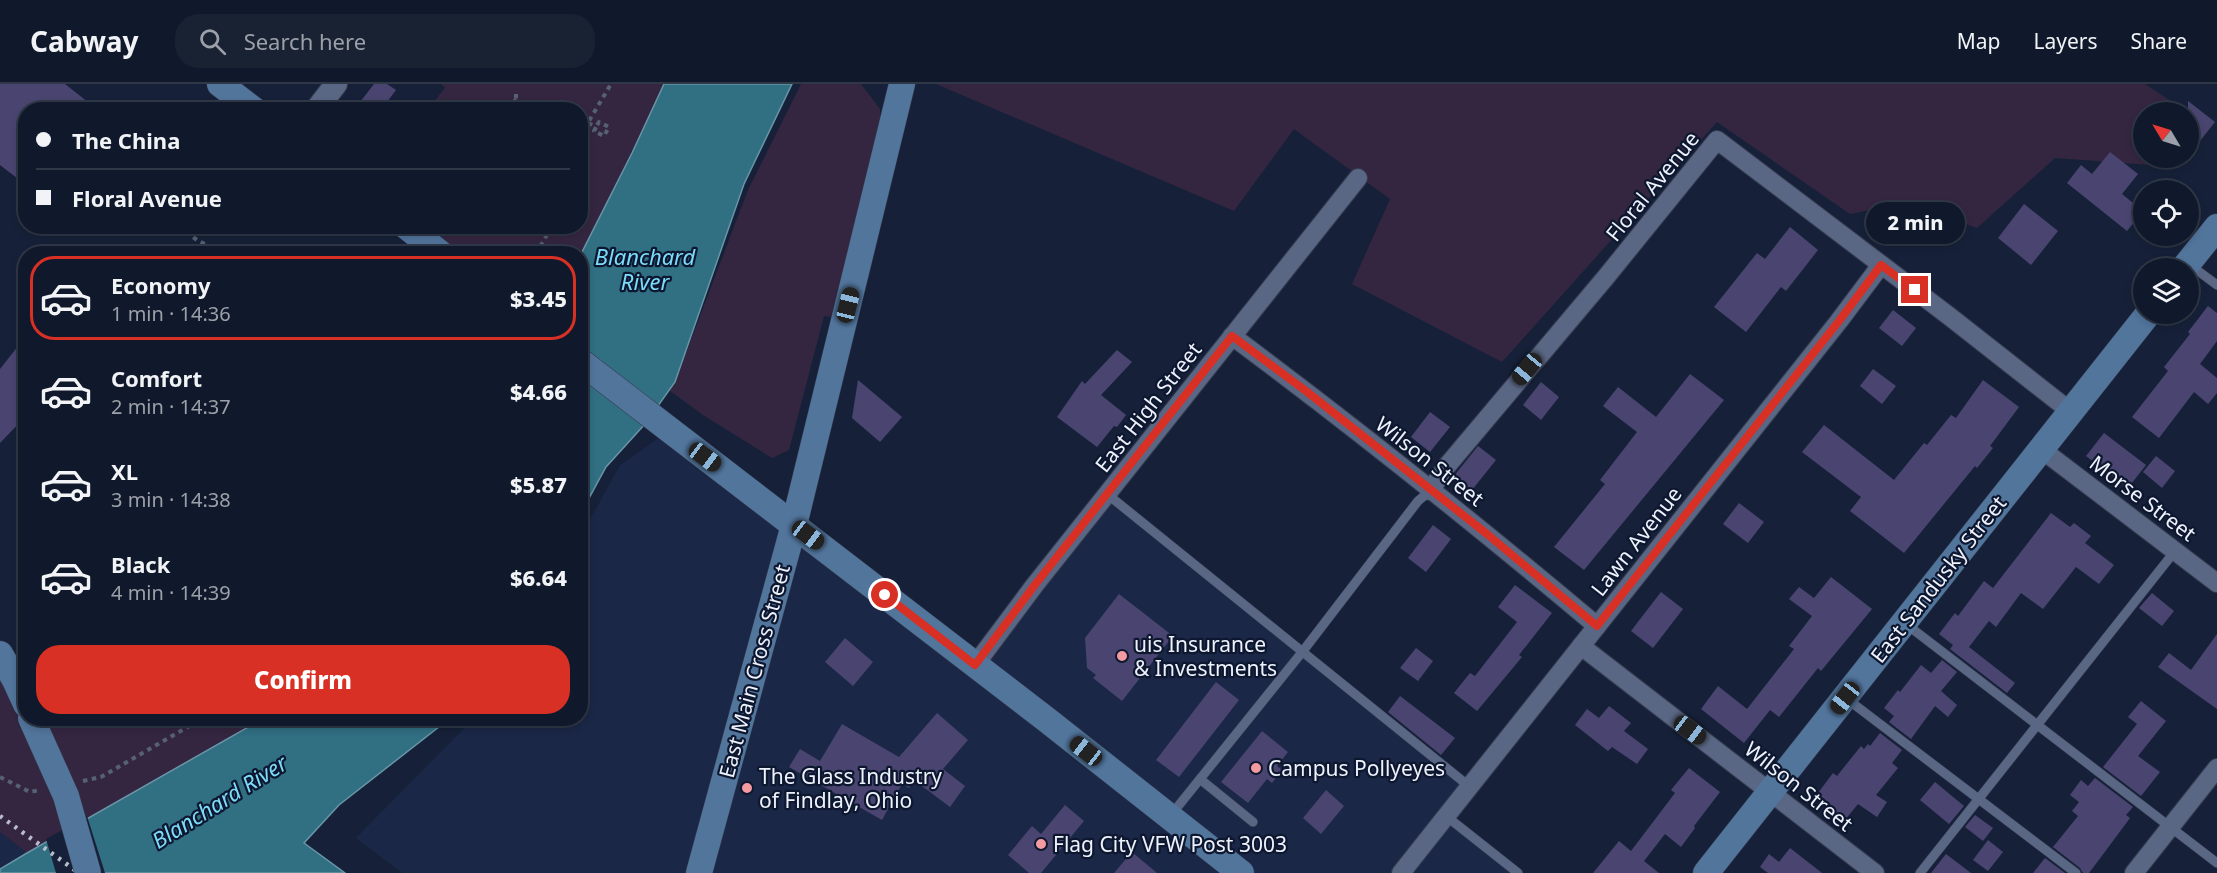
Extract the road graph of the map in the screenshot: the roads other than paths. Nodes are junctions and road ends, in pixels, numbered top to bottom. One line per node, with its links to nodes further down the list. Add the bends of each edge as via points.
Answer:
1 (220, 84): 4 (main road)
2 (336, 84): 5 (street)
3 (902, 84): 21 (main road, East Main Cross Street)
4 (244, 102)
5 (322, 102)
6 (1358, 178): 15 (street, East High Street)
7 (2217, 227): 10 (main road)
8 (416, 234): 9 (main road)
9 (431, 246)
10 (2192, 258)
11 (1881, 265): 17 (street, Floral Avenue); 19 (street, Floral Avenue, via 1717,140); 25 (street, Lawn Avenue)
12 (2199, 274): 13 (lane)
13 (2217, 285)
14 (2140, 324): 17 (main road, East Sandusky Street)
15 (1232, 336): 19 (street, Wilson Street); 20 (street, East High Street)
16 (588, 367): 21 (main road)
17 (2070, 411): 18 (main road, East Sandusky Street)
18 (2041, 449): 22 (street, Morse Street); 24 (main road, East Sandusky Street)
19 (1430, 490): 25 (street, Wilson Street); 27 (lane)
20 (1107, 494): 27 (lane); 29 (street, East High Street)
21 (794, 525): 29 (main road); 45 (main road, East Main Cross Street)
22 (2175, 551): 23 (street, Morse Street); 32 (lane)
23 (2217, 583)
24 (1904, 622): 31 (main road, East Sandusky Street); 32 (lane)
25 (1597, 626): 26 (street, Lawn Avenue)
26 (1581, 646): 36 (street, Lawn Avenue); 37 (street, Wilson Street)
27 (1303, 651): 35 (lane); 36 (lane)
28 (0, 654): 30 (main road)
29 (975, 665): 40 (main road)
30 (18, 687)
31 (1845, 698): 37 (main road, East Sandusky Street); 38 (lane)
32 (2038, 725): 38 (lane); 42 (lane)
33 (35, 726): 44 (main road, bridge, via 66,796)
34 (2217, 768): 42 (street)
35 (1200, 779): 40 (lane); 41 (lane)
36 (1470, 787): 39 (street, Lawn Avenue)
37 (1771, 792): 49 (main road, East Sandusky Street); 50 (street, Wilson Street)
38 (1978, 800): 51 (lane); 52 (lane)
39 (1446, 816): 47 (street, Lawn Avenue); 48 (lane)
40 (1170, 817): 46 (main road)
41 (1253, 822)
42 (2171, 826): 43 (lane); 53 (street)
43 (2217, 863)
44 (88, 873)
45 (699, 873)
46 (1241, 873)
47 (1401, 873)
48 (1518, 873)
49 (1706, 873)
50 (1875, 873)
51 (1920, 873)
52 (2076, 873)
53 (2134, 873)

